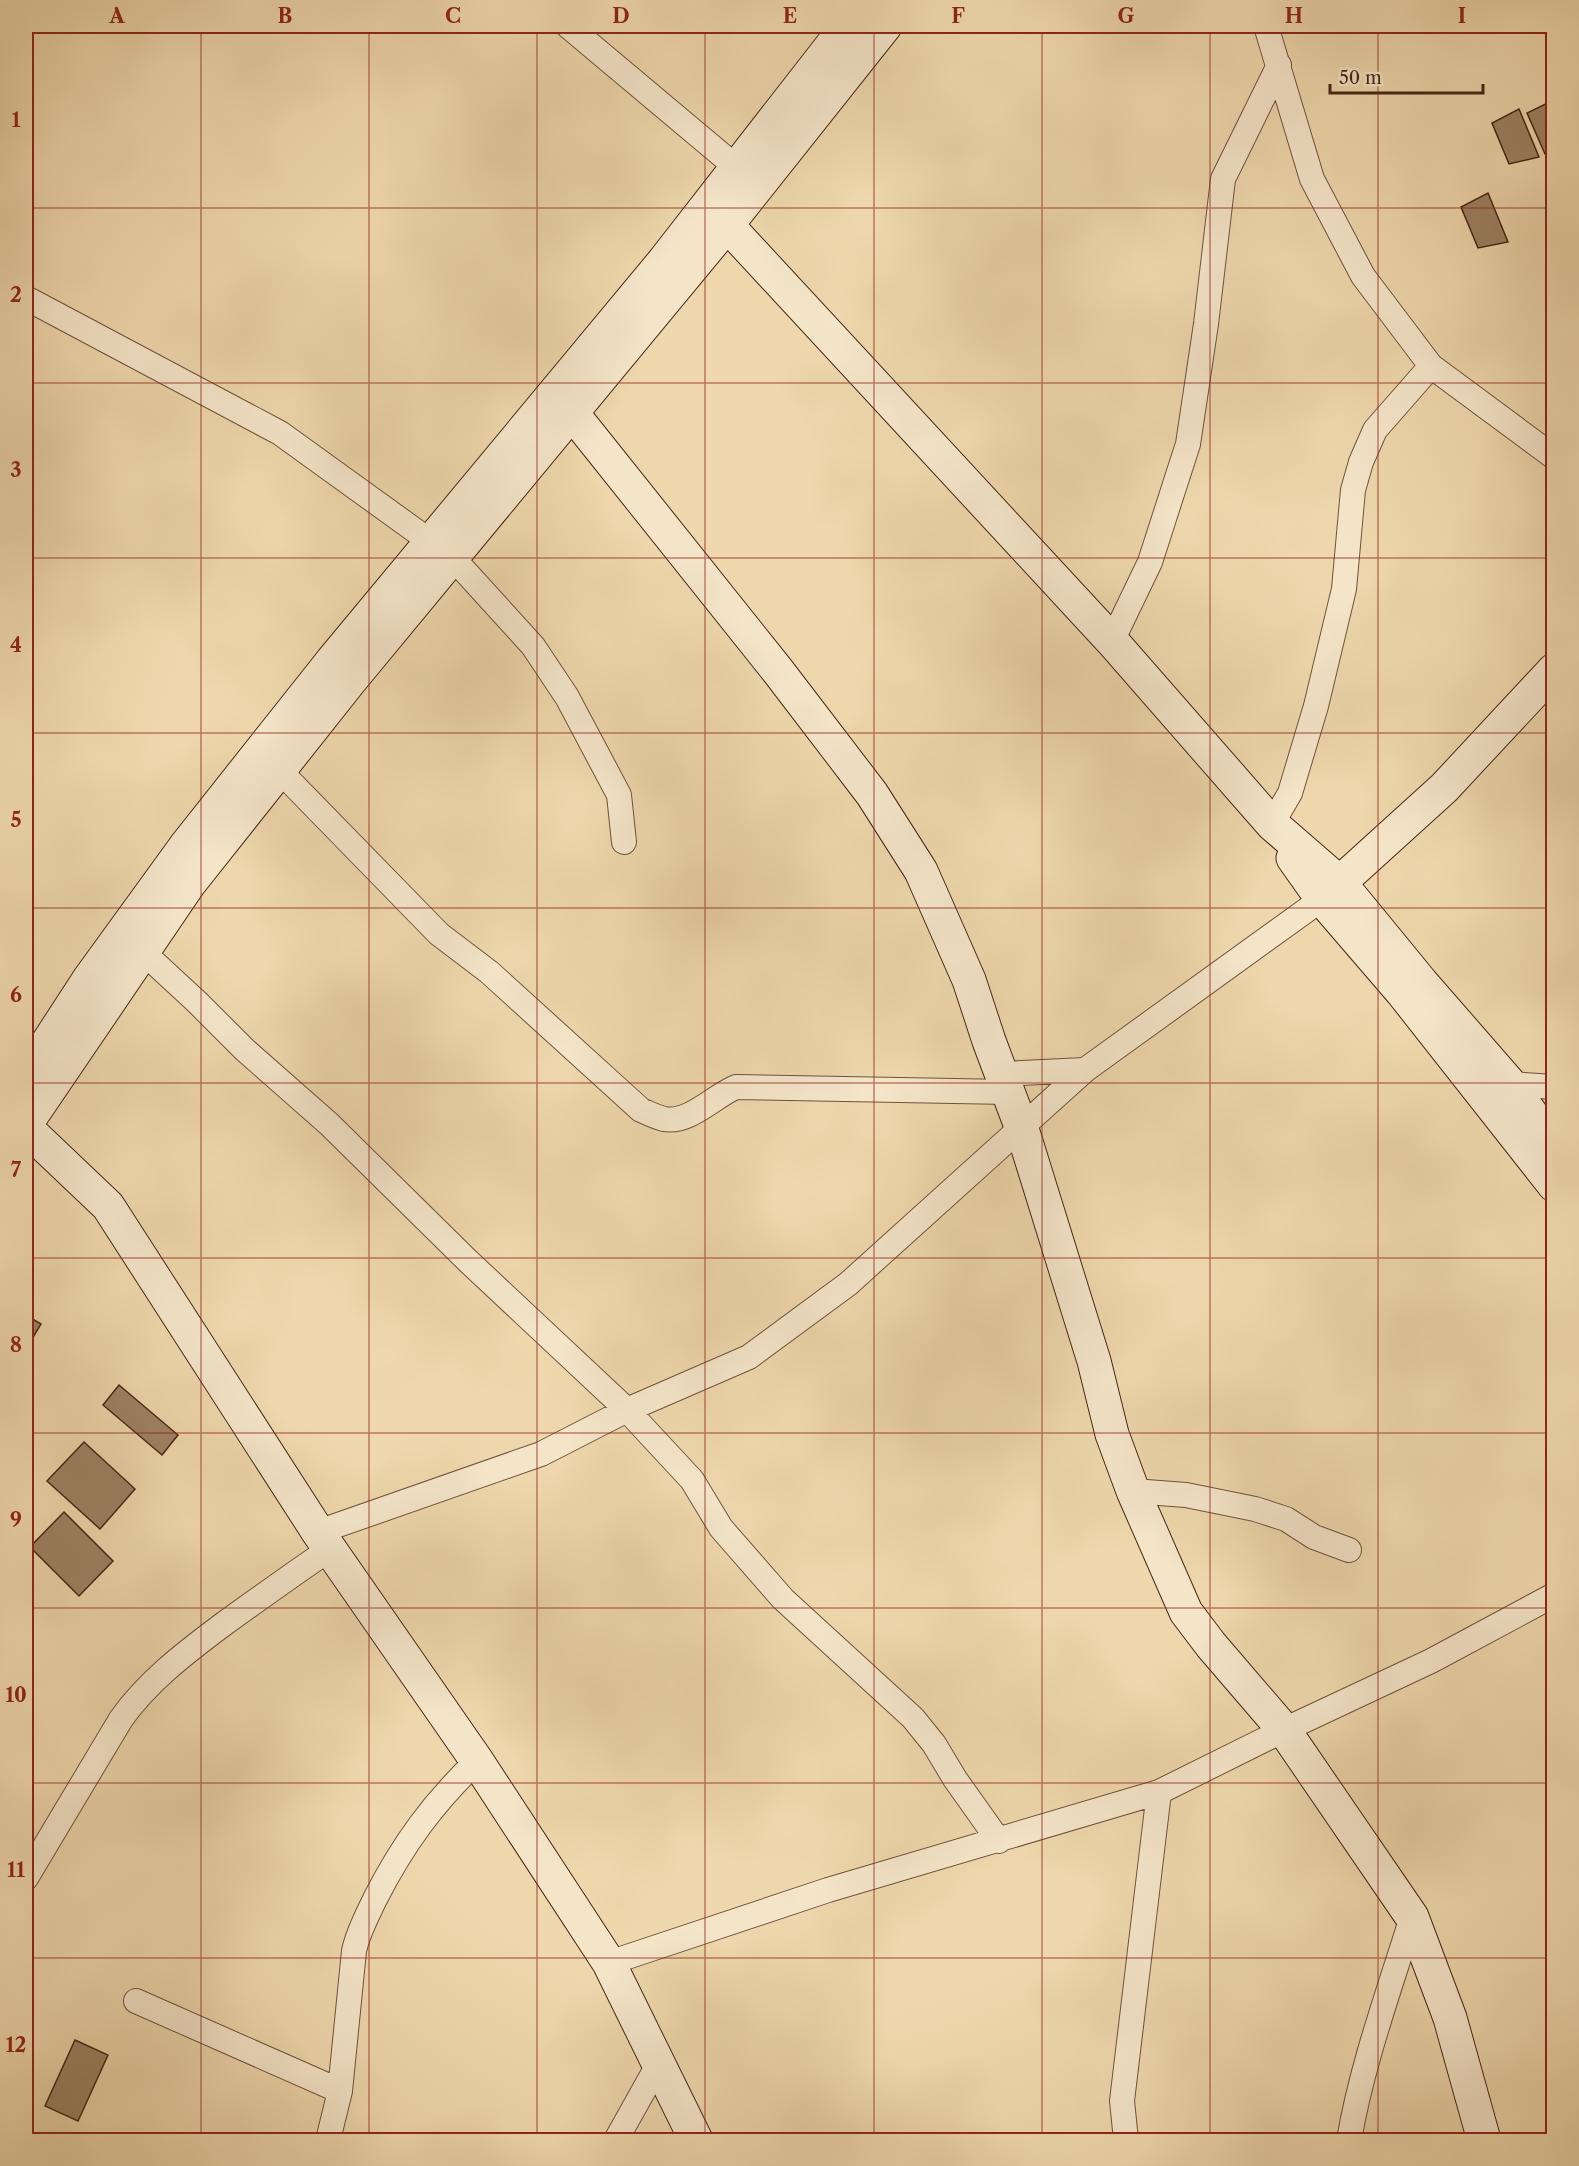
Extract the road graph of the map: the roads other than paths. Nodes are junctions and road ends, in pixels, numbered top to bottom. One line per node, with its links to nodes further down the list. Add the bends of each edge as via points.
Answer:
1 (568, 26): 6 (street)
2 (847, 26): 6 (main road)
3 (885, 26): 7 (main road)
4 (1272, 29): 5 (street)
5 (1279, 65): 9 (street, via 1312,179 1363,276); 13 (street, via 1223,179 1188,444 1150,562)
6 (736, 167): 7 (main road)
7 (718, 213): 10 (main road); 12 (main road, via 664,261); 13 (main road)
8 (26, 298): 12 (street, via 280,433)
9 (1431, 366): 11 (street); 16 (street, via 1375,430 1361,462 1353,490 1344,590 1316,706 1290,793)
10 (572, 413): 12 (main road); 22 (main road, via 872,794 921,871 969,980)
11 (1554, 456)
12 (442, 550): 15 (main road); 17 (street, via 533,646 567,698 619,795); 20 (main road, via 332,661 187,844)
13 (1112, 641): 16 (main road)
14 (1554, 670): 18 (main road, via 1444,788)
15 (279, 770): 19 (main road, via 189,884); 22 (street, via 439,934 489,972 641,1110 666,1119 692,1114 736,1087)
16 (1272, 824): 18 (main road, via 1303,873)
17 (624, 842)
18 (1331, 891): 21 (street); 23 (main road, via 1422,983); 28 (main road, via 1402,992)
19 (144, 953): 25 (main road); 29 (street)
20 (30, 1057)
21 (1085, 1071): 22 (street); 26 (street)
22 (1005, 1083): 26 (main road)
23 (1510, 1084): 24 (street); 27 (main road)
24 (1554, 1087)
25 (26, 1126): 31 (main road, via 108,1206)
26 (1022, 1129): 29 (street, via 849,1284 749,1357); 30 (main road, via 1094,1360 1112,1434)
27 (1554, 1146)
28 (1554, 1185)
29 (627, 1410): 31 (street, via 541,1454); 37 (street, via 692,1480 721,1528 783,1599 913,1718)
30 (1133, 1491): 32 (street, via 1186,1495 1255,1509 1286,1519 1314,1537); 34 (main road, via 1186,1612)
31 (324, 1541): 35 (main road); 38 (street, via 272,1588 186,1653 132,1703)
32 (1349, 1550)
33 (1554, 1595): 34 (street, via 1431,1662)
34 (1284, 1730): 36 (street); 39 (main road)
35 (477, 1761): 40 (main road); 43 (street, via 434,1805 394,1862 358,1934)
36 (1160, 1792): 37 (street); 47 (street, via 1122,2101)
37 (999, 1841): 40 (street, via 828,1890)
38 (26, 1878)
39 (1412, 1917): 48 (street, via 1355,2103); 49 (main road, via 1450,2018)
40 (609, 1963): 42 (main road)
41 (136, 2001): 43 (street)
42 (659, 2063): 45 (street); 46 (main road)
43 (340, 2091): 44 (street)
44 (328, 2140)
45 (615, 2140)
46 (696, 2140)
47 (1126, 2140)
48 (1349, 2140)
49 (1484, 2140)

